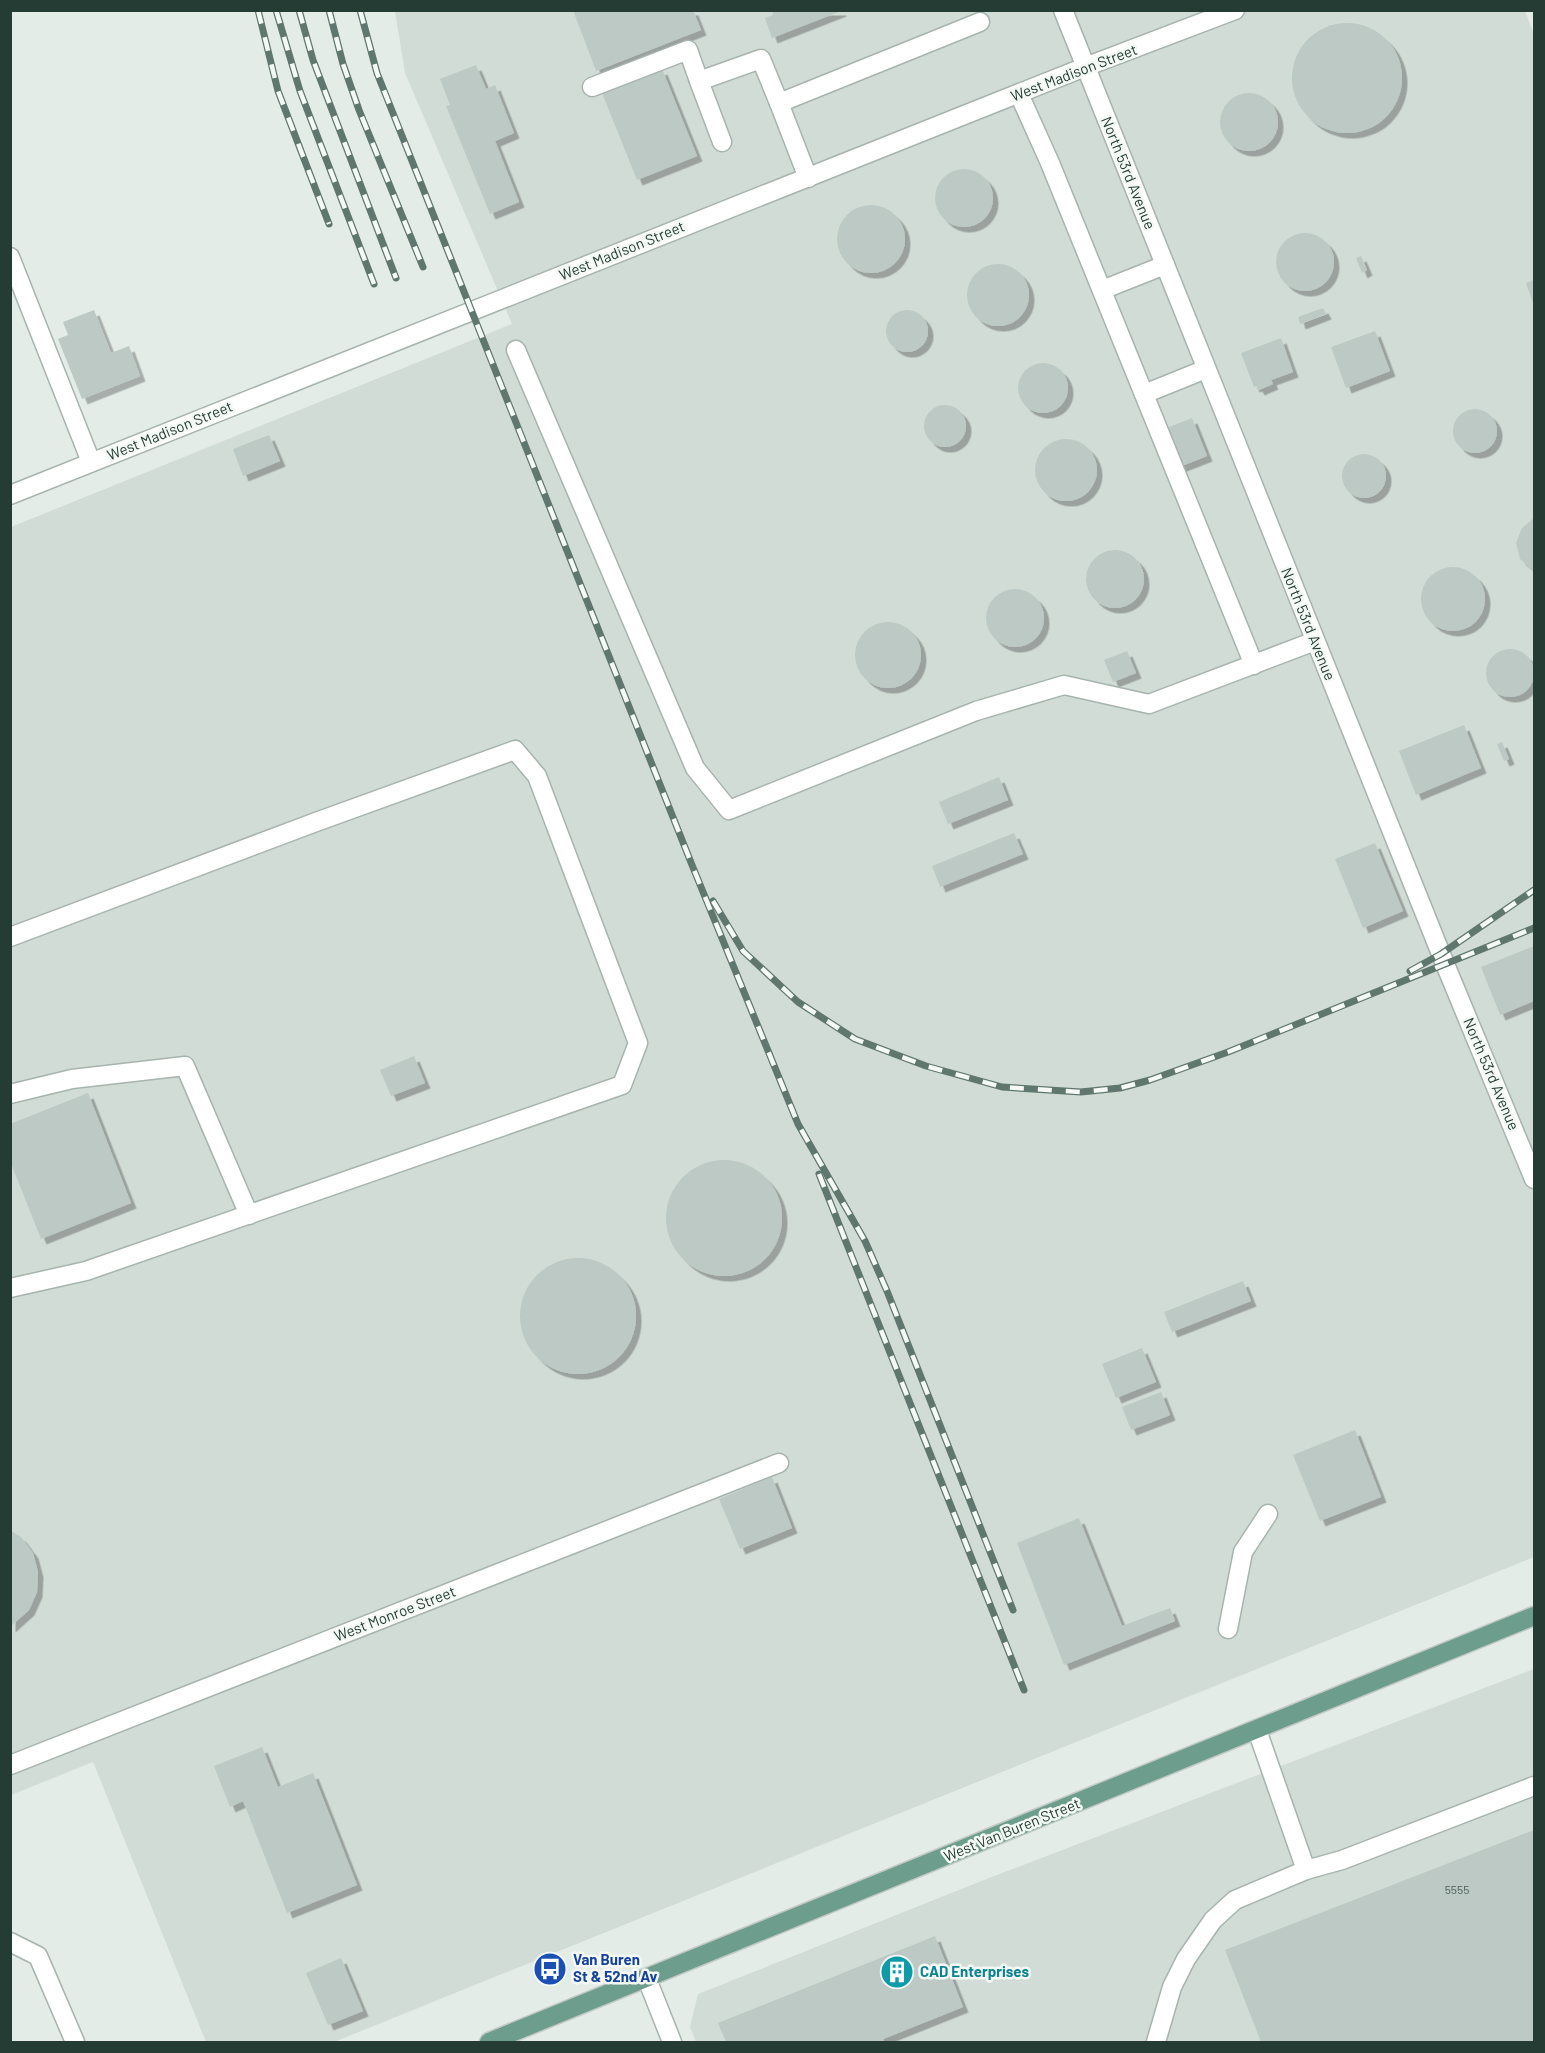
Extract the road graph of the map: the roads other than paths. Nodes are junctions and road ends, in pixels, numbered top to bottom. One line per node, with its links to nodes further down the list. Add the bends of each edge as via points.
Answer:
1 (1063, 10): 4 (street, North 53rd Avenue)
2 (1235, 10): 4 (street, West Madison Street)
3 (980, 22): 8 (street)
4 (1085, 67): 7 (street, West Madison Street); 12 (street, North 53rd Avenue)
5 (699, 81): 6 (street, via 688,50); 8 (street, via 761,59); 9 (street)
6 (592, 87)
7 (1019, 94): 10 (street, West Madison Street); 13 (street)
8 (779, 103): 10 (street)
9 (722, 142)
10 (808, 178): 17 (street, West Madison Street)
11 (10, 257): 17 (street)
12 (1165, 265): 13 (street); 15 (street, North 53rd Avenue)
13 (1102, 290): 16 (street)
14 (516, 350): 20 (street, via 695,768 729,810 976,711 1064,685 1149,704)
15 (1206, 369): 16 (street); 19 (street, North 53rd Avenue)
16 (1144, 394): 20 (street)
17 (91, 462): 18 (street, West Madison Street)
18 (10, 495)
19 (1315, 641): 20 (street); 23 (street, North 53rd Avenue)
20 (1254, 665)
21 (10, 937): 24 (street, via 515,750 537,776 638,1043 622,1085)
22 (10, 1094): 24 (street, via 72,1079 185,1066)
23 (1534, 1179)
24 (249, 1215): 25 (street, via 86,1271)
25 (10, 1288)
26 (779, 1463): 31 (street, West Monroe Street)
27 (1268, 1514): 29 (street, via 1243,1552)
28 (1534, 1616): 30 (main road, West Van Buren Street)
29 (1228, 1629)
30 (1257, 1730): 33 (street); 35 (main road, West Van Buren Street)
31 (10, 1765)
32 (1534, 1786): 33 (street, via 1342,1860)
33 (1306, 1870): 39 (street, via 1235,1900 1213,1920 1172,1987)
34 (10, 1942): 36 (street, via 38,1956)
35 (647, 1979): 37 (main road, West Van Buren Street); 38 (street)
36 (75, 2043)
37 (489, 2043)
38 (672, 2043)
39 (1156, 2043)

